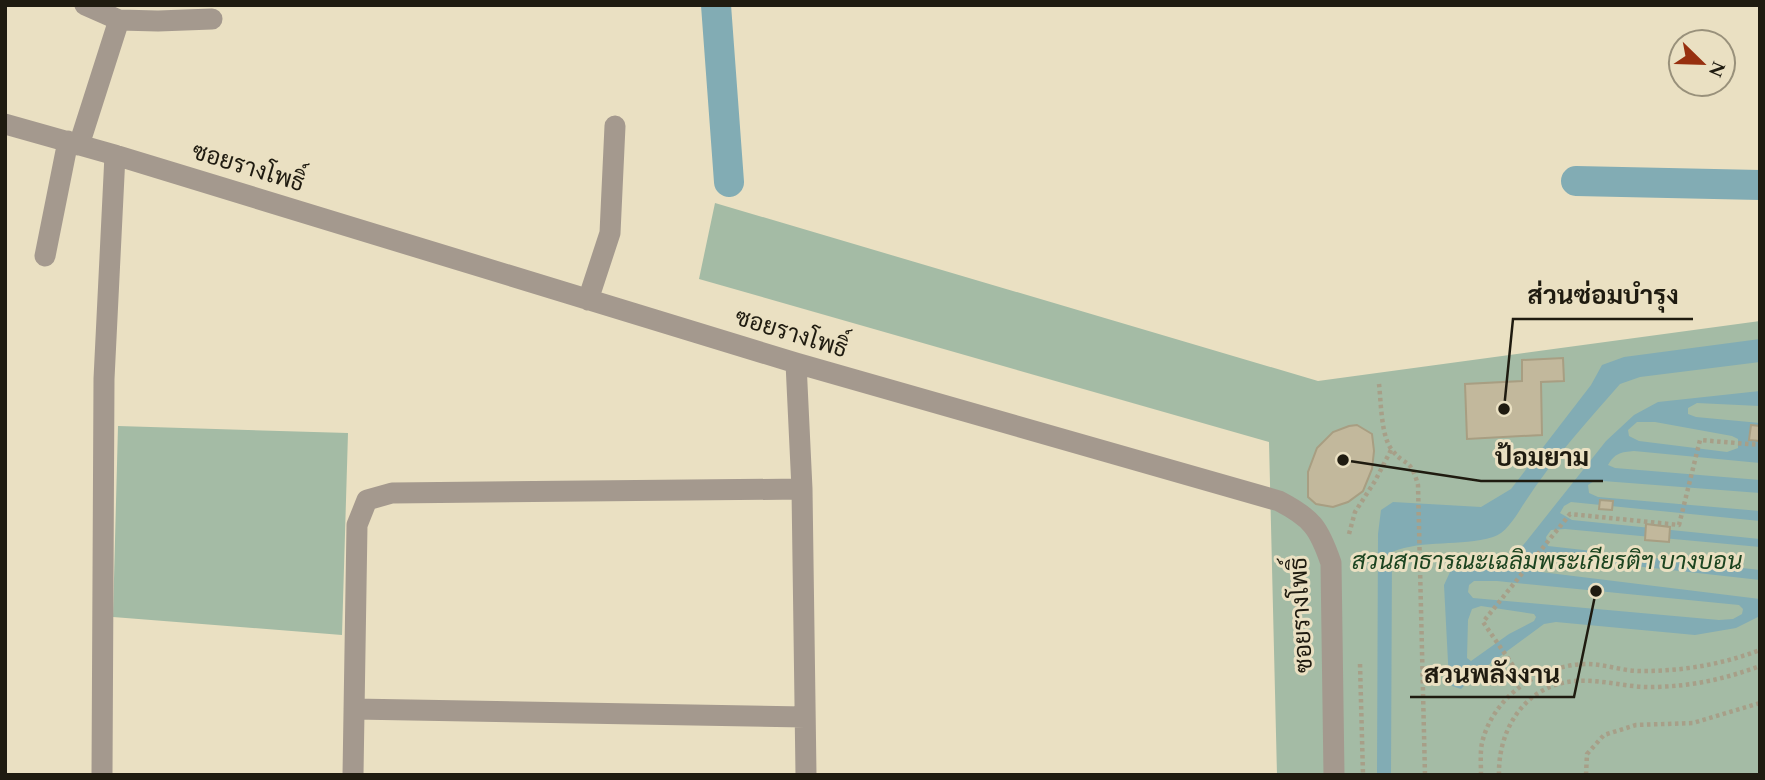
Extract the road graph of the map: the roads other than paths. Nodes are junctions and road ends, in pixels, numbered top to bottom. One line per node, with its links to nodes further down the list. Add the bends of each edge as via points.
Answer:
1 (85, 5): 3 (street)
2 (212, 19): 3 (street)
3 (119, 20): 6 (street)
4 (5, 124): 6 (street, ซอยรางโพธิ์)
5 (615, 126): 9 (street, via 610,233)
6 (73, 143): 7 (street, ซอยรางโพธิ์); 8 (street)
7 (115, 155): 9 (street, ซอยรางโพธิ์); 14 (street, via 104,379)
8 (45, 256)
9 (588, 300): 10 (street, ซอยรางโพธิ์)
10 (796, 363): 11 (street); 17 (street, ซอยรางโพธิ์, via 1279,500 1302,513 1321,534 1331,563)
11 (802, 489): 12 (street, via 392,493 367,500 357,525); 13 (street)
12 (354, 709): 13 (street); 15 (street)
13 (805, 717): 16 (street)
14 (102, 775)
15 (353, 775)
16 (806, 775)
17 (1334, 775)

